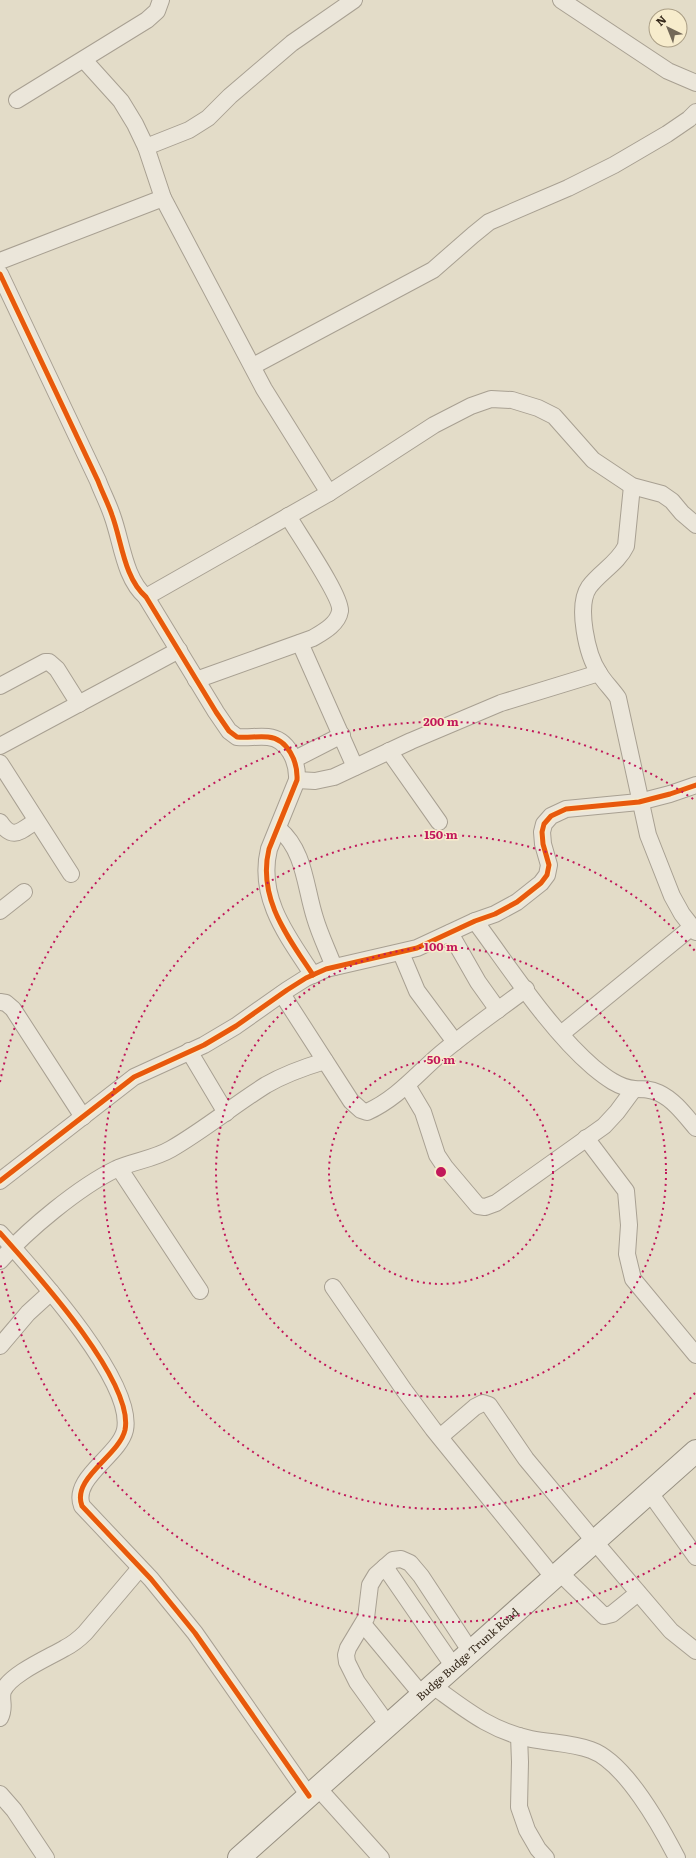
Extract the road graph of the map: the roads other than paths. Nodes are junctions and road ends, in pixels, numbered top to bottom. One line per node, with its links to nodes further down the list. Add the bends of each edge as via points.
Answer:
1 (161, 0): 4 (street, via 157,11 147,20)
2 (354, 0): 8 (street, via 292,43 208,118 188,130)
3 (561, 0): 5 (street, via 668,71)
4 (84, 60): 6 (street); 8 (street, via 121,101)
5 (696, 83)
6 (16, 100)
7 (696, 112): 12 (street, via 667,134 614,165 489,222 433,270)
8 (146, 148): 9 (street)
9 (163, 198): 10 (street); 12 (street)
10 (0, 261)
11 (0, 274): 17 (street, via 98,481 112,515 130,577 137,589)
12 (252, 366): 14 (street)
13 (632, 486): 14 (street, via 593,460 554,416 512,400 491,400 471,406 434,425); 16 (street, via 662,494 672,500); 20 (street, via 628,531 623,553 589,588 583,600 582,615 591,656)
14 (328, 493): 15 (street)
15 (288, 516): 17 (street); 18 (street, via 334,591 340,606 336,621 327,630)
16 (696, 525)
17 (146, 597): 19 (street)
18 (300, 643): 21 (street); 24 (street)
19 (179, 650): 21 (street); 23 (street)
20 (599, 673): 26 (street, via 501,703); 32 (street, via 618,698)
21 (196, 680): 27 (street, via 229,731 236,737 275,738)
22 (0, 686): 23 (street, via 49,662 54,664)
23 (79, 704): 25 (street)
24 (342, 735): 27 (street); 29 (street)
25 (0, 746)
26 (389, 751): 29 (street); 35 (street)
27 (295, 759): 30 (street)
28 (0, 763): 33 (street)
29 (355, 767): 30 (street, via 324,780)
30 (298, 780): 36 (street)
31 (696, 785): 32 (street)
32 (639, 802): 40 (street, via 566,809 550,816 542,832 549,865 547,875 517,902); 41 (street, via 648,835 672,896)
33 (36, 821): 34 (street, via 12,834 6,831); 37 (street)
34 (0, 822)
35 (439, 822)
36 (279, 829): 44 (street, via 292,843 299,857 315,920); 45 (street, via 267,857 270,897 276,916)
37 (71, 874)
38 (24, 892): 39 (street)
39 (0, 911)
40 (475, 921): 42 (street); 46 (street)
41 (694, 930): 50 (street)
42 (450, 932): 43 (street); 49 (street, via 478,982)
43 (400, 953): 44 (street); 51 (street, via 420,997)
44 (334, 967): 45 (street)
45 (313, 975): 47 (street)
46 (526, 990): 49 (street); 50 (street)
47 (282, 994): 52 (street, via 236,1026); 53 (street)
48 (0, 1002): 57 (street, via 13,1009)
49 (498, 1010): 51 (street)
50 (560, 1034): 55 (street, via 593,1066 617,1084)
51 (455, 1042): 54 (street)
52 (189, 1051): 56 (street); 57 (street, via 134,1077)
53 (325, 1061): 54 (street, via 351,1101 367,1112 381,1106); 56 (street, via 300,1069 267,1085)
54 (407, 1085): 59 (street, via 423,1112 437,1155 478,1206 485,1207 496,1203)
55 (634, 1089): 58 (street, via 647,1088 659,1093 675,1104); 59 (street, via 604,1126)
56 (226, 1113): 60 (street, via 168,1151)
57 (83, 1117): 61 (street)
58 (696, 1128)
59 (586, 1138): 69 (street, via 626,1191 629,1225 627,1254 633,1280)
60 (119, 1168): 63 (street, via 78,1193); 66 (street)
61 (0, 1181)
62 (0, 1233): 63 (street)
63 (12, 1247): 64 (street); 67 (street)
64 (0, 1261)
65 (333, 1287): 70 (street, via 404,1390)
66 (200, 1291)
67 (51, 1292): 68 (street, via 28,1313); 75 (street, via 96,1352 118,1392 125,1415 125,1431 81,1489 79,1498 82,1506)
68 (0, 1346)
69 (696, 1355)
70 (440, 1437): 73 (street, via 475,1407 482,1403 489,1406 526,1459); 77 (street)
71 (694, 1456): 72 (main road, Budge Budge Trunk Road)
72 (650, 1493): 73 (main road, Budge Budge Trunk Road); 74 (street)
73 (595, 1542): 77 (main road, Budge Budge Trunk Road); 78 (street)
74 (696, 1557)
75 (140, 1568): 84 (street, via 75,1642 43,1659 2,1691 4,1711); 87 (street, via 194,1633)
76 (385, 1568): 79 (street, via 376,1575 370,1585); 81 (street, via 393,1560 401,1559 410,1563); 82 (street)
77 (557, 1575): 78 (street, via 604,1616 612,1614); 81 (main road, Budge Budge Trunk Road)
78 (638, 1593): 80 (street, via 671,1631)
79 (363, 1624): 83 (street); 85 (street, via 348,1648 347,1662 357,1682)
80 (696, 1651)
81 (471, 1652): 82 (main road, Budge Budge Trunk Road)
82 (454, 1667): 83 (main road, Budge Budge Trunk Road)
83 (428, 1690): 85 (main road, Budge Budge Trunk Road); 86 (street, via 499,1730)
84 (0, 1718)
85 (388, 1726): 87 (main road, Budge Budge Trunk Road)
86 (518, 1736): 92 (street, via 519,1807 527,1830); 93 (street, via 592,1750 607,1759 639,1794)
87 (313, 1792): 90 (main road, Budge Budge Trunk Road); 91 (street)
88 (0, 1794): 89 (street, via 14,1810)
89 (46, 1858)
90 (240, 1858)
91 (381, 1858)
92 (546, 1858)
93 (677, 1858)

